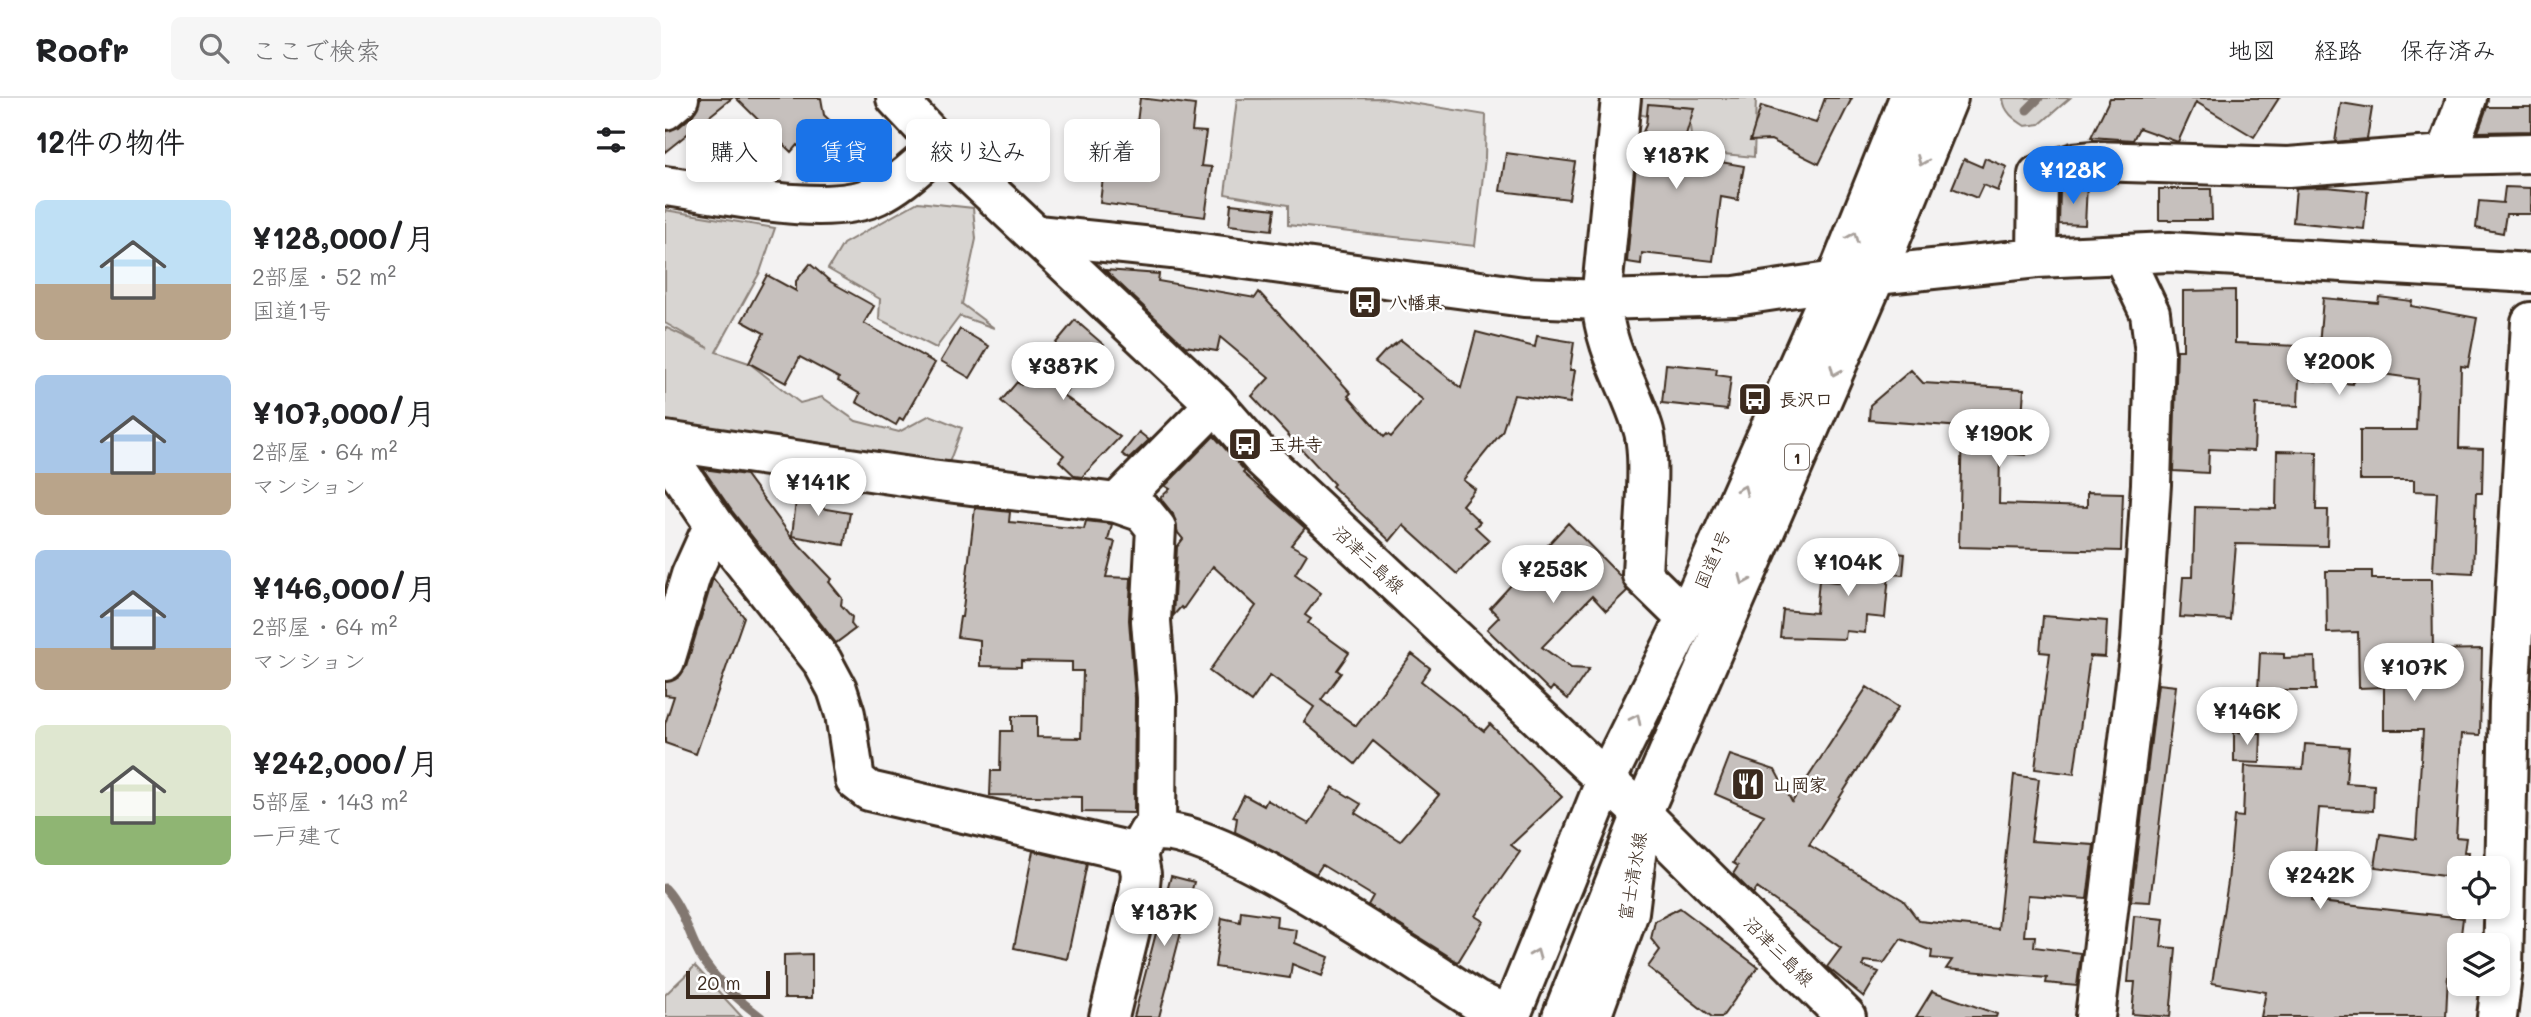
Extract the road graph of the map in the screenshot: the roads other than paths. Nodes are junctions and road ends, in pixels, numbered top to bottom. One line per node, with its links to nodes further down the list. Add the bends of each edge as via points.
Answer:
1 (679, 98): 7 (main road)
2 (1621, 98): 20 (main road)
3 (1909, 98): 19 (main road, 国道1号 / 1, one-way to 3)
4 (1948, 98): 18 (main road, 1, one-way to 18)
5 (2467, 98): 10 (main road)
6 (907, 101): 8 (main road, 沼津三島線)
7 (665, 110)
8 (921, 119)
9 (2531, 153): 10 (main road)
10 (2446, 155): 16 (main road, via 2288,167 2074,163 2038,175)
11 (906, 173): 13 (main road, via 878,195 851,204 801,204)
12 (980, 182): 14 (main road, 沼津三島線)
13 (665, 186)
14 (1037, 235): 20 (main road, via 1524,297); 22 (main road, 沼津三島線)
15 (2122, 254): 16 (main road); 17 (main road, via 2169,252); 39 (main road, via 2150,313 2155,353 2151,484 2141,640)
16 (2037, 258): 18 (main road)
17 (2531, 273)
18 (1876, 275): 19 (main road); 31 (main road, 1, one-way to 31)
19 (1835, 282): 20 (main road, via 1735,296); 27 (main road, 国道1号 / 1, one-way to 19)
20 (1601, 300): 27 (main road, via 1604,332 1644,430 1642,575)
21 (2531, 322): 29 (main road)
22 (1215, 404): 25 (main road); 30 (main road, 沼津三島線, via 1263,459)
23 (665, 441): 25 (main road)
24 (665, 452): 26 (main road)
25 (1117, 503): 32 (main road, via 1143,512 1156,528 1151,621 1157,697)
26 (713, 524): 28 (main road, via 691,575); 32 (main road, via 822,661 845,714 855,780 869,792)
27 (1686, 618): 30 (main road, 国道1号 / 1, one-way to 27)
28 (665, 660)
29 (2520, 704): 40 (main road)
30 (1606, 780): 31 (main road, 沼津三島線); 35 (main road, 国道1号 / 1, one-way to 30)
31 (1642, 814): 36 (main road, 1); 37 (main road, 富士清水線, via 1629,912); 38 (main road, 沼津三島線)
32 (1147, 842): 33 (main road, via 1174,831 1256,865); 34 (main road)
33 (1472, 1009): 35 (main road)
34 (1109, 1017)
35 (1510, 1017)
36 (1562, 1017)
37 (1591, 1017)
38 (1846, 1017)
39 (2095, 1017)
40 (2497, 1017)

